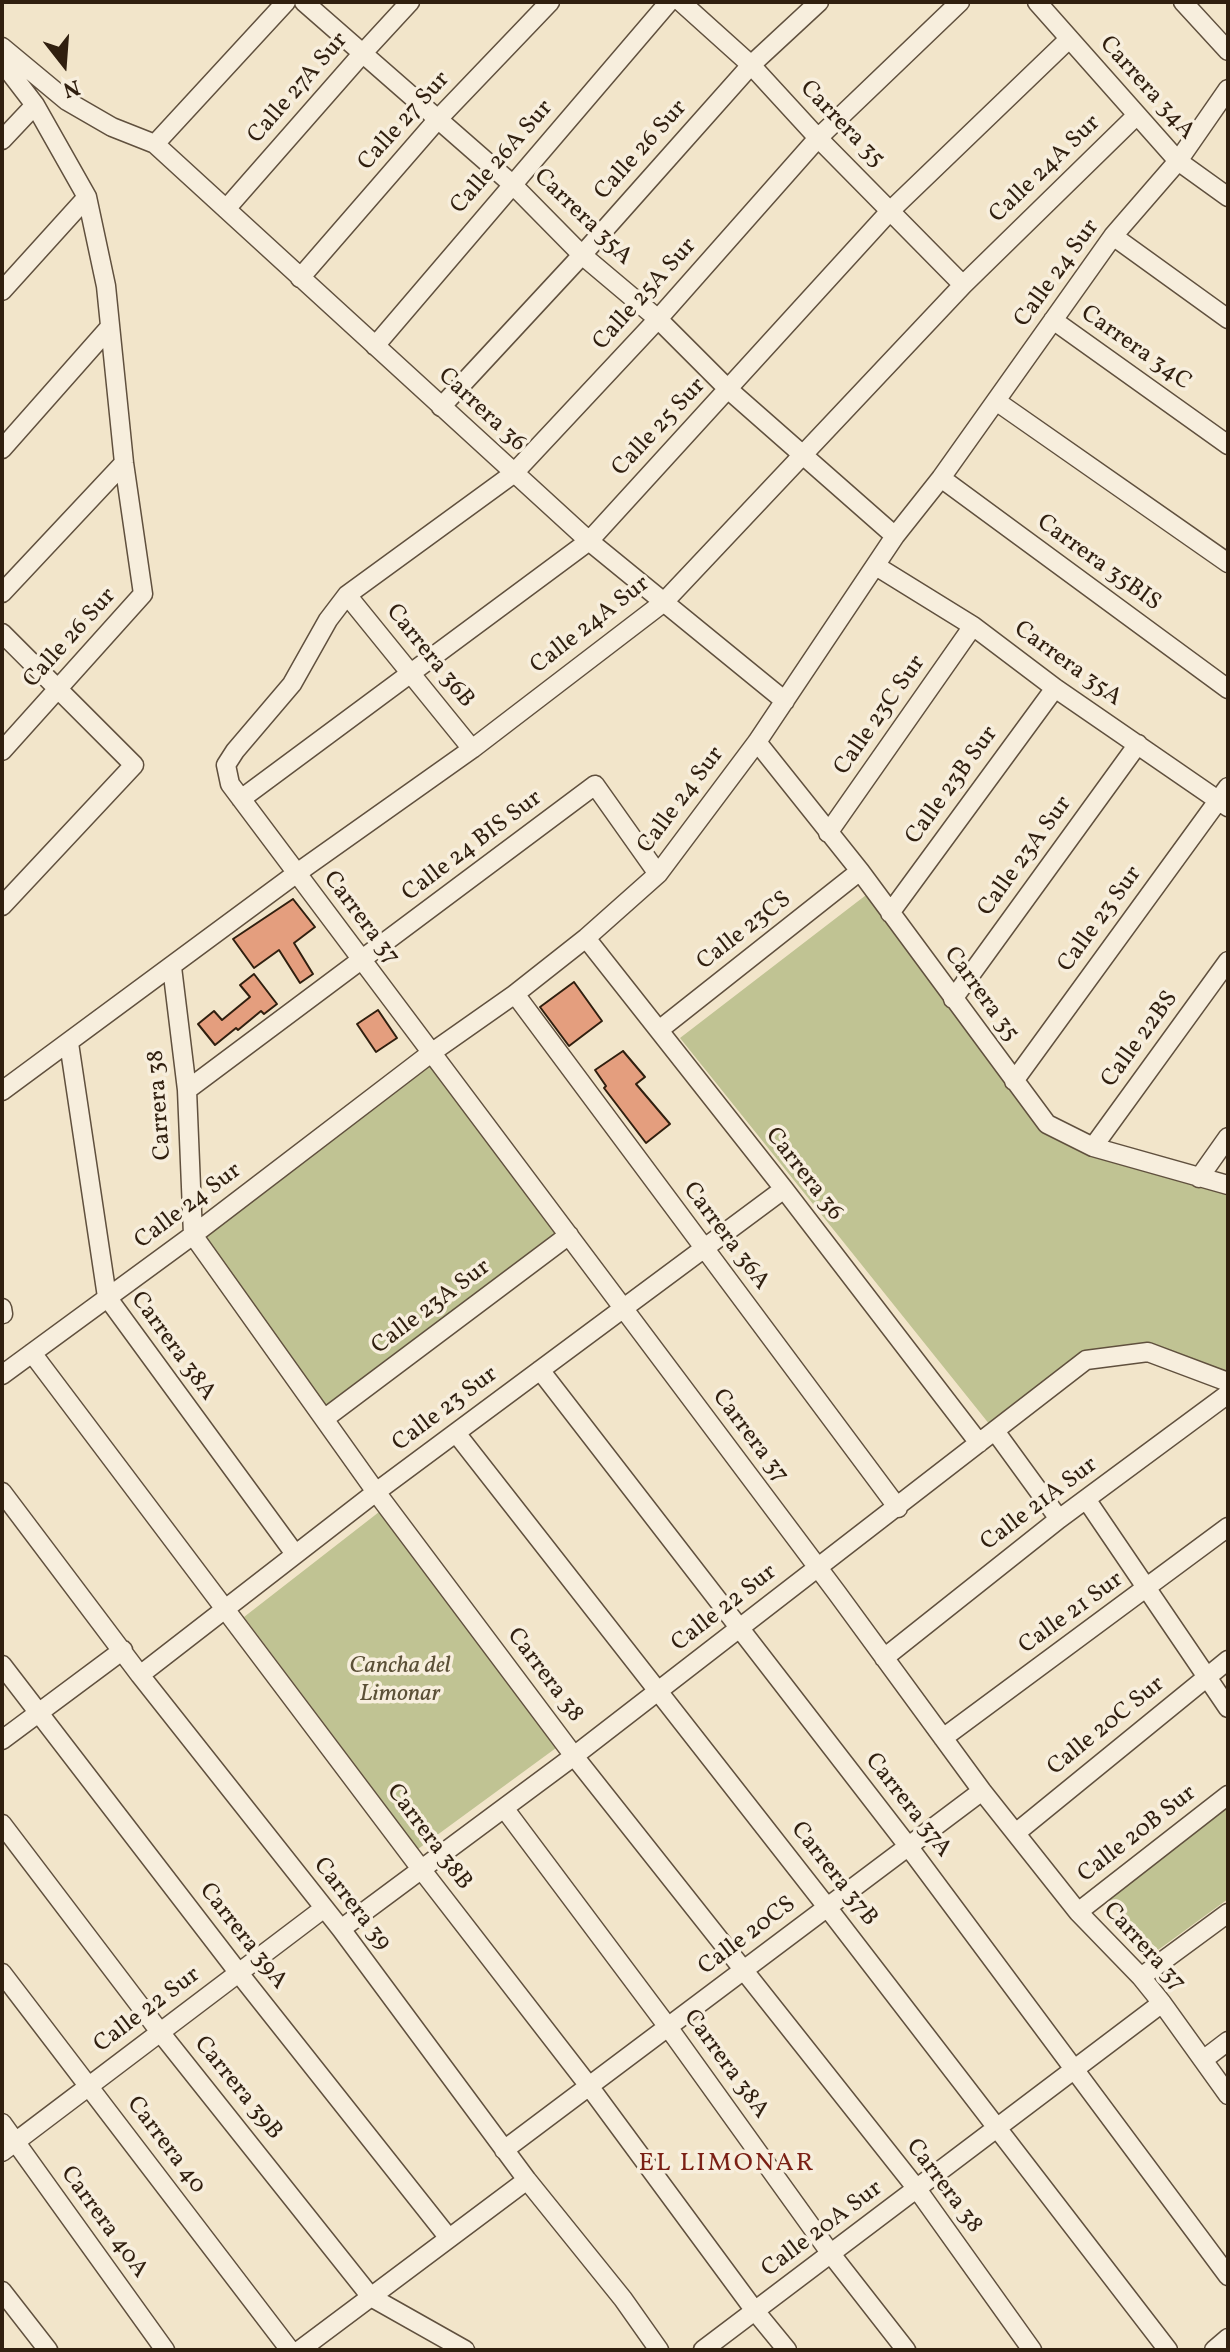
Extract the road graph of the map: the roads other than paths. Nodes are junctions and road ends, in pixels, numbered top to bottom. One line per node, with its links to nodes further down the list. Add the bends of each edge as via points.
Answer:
1 (286, 2): 23 (street)
2 (304, 2): 14 (street, Carrera 35A)
3 (410, 2): 14 (street, Calle 27A Sur)
4 (550, 2): 20 (street, Calle 27 Sur)
5 (669, 2): 25 (street, Calle 26A Sur)
6 (681, 2): 16 (street, Carrera 35)
7 (819, 2): 16 (street, Calle 26 Sur)
8 (960, 2): 21 (street, Calle 25A Sur)
9 (1037, 2): 11 (street, Carrera 34A)
10 (1183, 2): 13 (street)
11 (1069, 39): 19 (street, Carrera 34A); 29 (street, Calle 25 Sur)
12 (2, 47): 23 (street, via 67,101)
13 (1228, 51)
14 (362, 54): 20 (street, Carrera 35A); 28 (street, Calle 27A Sur)
15 (2, 62): 18 (street)
16 (751, 65): 21 (street, Carrera 35); 31 (street, Calle 26 Sur)
17 (1228, 89): 24 (street, Calle 24 Sur)
18 (35, 105): 22 (street); 26 (street)
19 (1137, 115): 24 (street, Carrera 34A); 33 (street, Calle 24A Sur)
20 (438, 119): 25 (street, Carrera 35A); 32 (street, Calle 27 Sur)
21 (818, 138): 29 (street, Carrera 35); 35 (street, Calle 25A Sur)
22 (2, 140)
23 (155, 144): 28 (street, Carrera 36)
24 (1178, 161): 27 (street, Carrera 34A); 30 (street, Calle 24 Sur)
25 (512, 184): 31 (street, Carrera 35A); 39 (street, Calle 26A Sur)
26 (87, 197): 34 (street); 38 (street)
27 (1228, 197)
28 (226, 209): 32 (street, Carrera 36)
29 (890, 211): 33 (street, Carrera 35); 40 (street, Calle 25 Sur)
30 (1113, 236): 36 (street); 37 (street, Calle 24 Sur)
31 (582, 255): 35 (street, Carrera 35A); 42 (street, Calle 26 Sur)
32 (300, 278): 39 (street, Carrera 36)
33 (963, 285): 45 (street, Calle 24A Sur)
34 (2, 291)
35 (658, 319): 40 (street, Carrera 35A); 47 (street, Calle 25A Sur)
36 (1228, 319)
37 (1053, 320): 41 (street, Calle 24 Sur); 43 (street, Carrera 34C)
38 (109, 328): 44 (street); 46 (street)
39 (375, 346): 42 (street, Carrera 36)
40 (729, 390): 45 (street, Carrera 35A); 50 (street, Calle 25 Sur)
41 (996, 401): 48 (street, Calle 24 Sur); 51 (street)
42 (441, 407): 47 (street, Carrera 36)
43 (1228, 445)
44 (2, 449)
45 (803, 454): 49 (street, Carrera 35A); 55 (street, Calle 24A Sur)
46 (124, 463): 53 (street); 60 (street, Calle 26 Sur, via 143,594)
47 (513, 474): 50 (street, Carrera 36); 54 (street, Calle 25A Sur)
48 (941, 478): 49 (street, Calle 24 Sur); 61 (street, Carrera 35BIS)
49 (895, 536): 52 (street, Calle 24 Sur)
50 (589, 541): 55 (street, Carrera 36); 58 (street, Calle 25 Sur)
51 (1228, 563)
52 (876, 566): 56 (street, Carrera 35A); 62 (street, Calle 24 Sur)
53 (2, 593)
54 (347, 595): 58 (street, Carrera 36B); 68 (street, Carrera 37, via 292,684 226,765 230,784)
55 (664, 602): 62 (street, Carrera 36); 65 (street, Calle 24A Sur)
56 (973, 626): 59 (street, Carrera 35A); 69 (street, Calle 23C Sur)
57 (2, 633): 60 (street)
58 (410, 671): 65 (street, Carrera 36B); 68 (street, Calle 25 Sur)
59 (1055, 688): 64 (street, Carrera 35A); 74 (street, Calle 23B Sur)
60 (60, 689): 66 (street, Calle 26 Sur); 73 (street, via 134,765)
61 (1228, 689)
62 (785, 701): 63 (street, Calle 24 Sur)
63 (757, 742): 69 (street, Carrera 35); 72 (street, Calle 24 Sur)
64 (1138, 744): 67 (street, Carrera 35A); 80 (street, Calle 23A Sur)
65 (472, 749): 71 (street, Calle 24A Sur)
66 (2, 751)
67 (1225, 798): 84 (street, Calle 23 Sur)
68 (241, 799): 71 (street, Carrera 37)
69 (828, 833): 70 (street, Carrera 35)
70 (860, 871): 74 (street, Carrera 35); 81 (street, Calle 23CS)
71 (297, 873): 76 (street, Carrera 37); 78 (street, Calle 24A Sur)
72 (658, 874): 75 (street, Calle 24 Sur); 76 (street, Calle 24 BIS Sur, via 595,785)
73 (2, 906)
74 (890, 913): 80 (street, Carrera 35)
75 (586, 938): 79 (street, Calle 24 Sur); 81 (street, Carrera 36)
76 (361, 961): 83 (street, Carrera 37); 85 (street, Calle 24 BIS Sur)
77 (1228, 961): 88 (street, Calle 22BS)
78 (172, 967): 82 (street, Calle 24A Sur); 85 (street, Carrera 38)
79 (515, 994): 83 (street, Calle 24 Sur); 94 (street, Carrera 36A)
80 (953, 999): 84 (street, Carrera 35)
81 (659, 1030): 91 (street, Carrera 36)
82 (69, 1043): 86 (street, Calle 24A Sur); 95 (street, Carrera 38A)
83 (431, 1053): 92 (street, Calle 24 Sur); 93 (street, Carrera 37)
84 (1014, 1081): 88 (street, Carrera 35, via 1047,1124)
85 (187, 1090): 92 (street, Carrera 38)
86 (2, 1091)
87 (1228, 1137): 89 (street)
88 (1093, 1147): 89 (street, Carrera 35)
89 (1199, 1178): 90 (street, Carrera 35)
90 (1228, 1185)
91 (784, 1189): 94 (street, Calle 23 Sur); 107 (street, Carrera 36)
92 (193, 1235): 95 (street, Calle 24 Sur); 104 (street, Carrera 38)
93 (569, 1235): 97 (street, Carrera 37); 104 (street, Calle 23A Sur)
94 (703, 1248): 97 (street, Calle 23 Sur); 111 (street, Carrera 36A)
95 (107, 1297): 99 (street, Calle 24 Sur); 114 (street, Carrera 38A)
96 (2, 1308): 98 (street)
97 (623, 1309): 100 (street, Calle 23 Sur); 115 (street, Carrera 37)
98 (3, 1314)
99 (32, 1353): 101 (street, Calle 24 Sur); 117 (street, Carrera 38B)
100 (540, 1370): 106 (street, Calle 23 Sur); 118 (street, Carrera 37A)
101 (2, 1375)
102 (1228, 1382): 105 (street, Calle 22 Sur, via 1148,1352 1086,1360)
103 (1228, 1394): 110 (street, Calle 21A Sur)
104 (324, 1419): 109 (street, Carrera 38)
105 (995, 1431): 107 (street, Calle 22 Sur); 112 (street)
106 (456, 1433): 109 (street, Calle 23 Sur); 125 (street, Carrera 37B)
107 (979, 1443): 111 (street, Calle 22 Sur)
108 (2, 1492): 119 (street, Carrera 39)
109 (376, 1492): 114 (street, Calle 23 Sur); 130 (street, Carrera 38)
110 (1086, 1499): 112 (street, Calle 21A Sur); 116 (street)
111 (898, 1508): 115 (street, Calle 22 Sur)
112 (1059, 1519): 120 (street, Calle 21A Sur)
113 (1228, 1527): 116 (street, Calle 21 Sur)
114 (295, 1554): 117 (street, Calle 23 Sur)
115 (818, 1568): 118 (street, Calle 22 Sur); 120 (street, Carrera 37)
116 (1148, 1588): 124 (street); 128 (street, Calle 21 Sur)
117 (225, 1609): 123 (street, Calle 23 Sur); 137 (street, Carrera 38B)
118 (739, 1628): 125 (street, Calle 22 Sur); 136 (street, Carrera 37A)
119 (123, 1650): 123 (street, Carrera 39); 127 (street)
120 (884, 1658): 128 (street, Carrera 37)
121 (1228, 1660): 124 (street, Calle 20C Sur)
122 (2, 1665): 127 (street, Carrera 39A)
123 (140, 1675): 139 (street, Carrera 39)
124 (1208, 1676): 126 (street); 135 (street, Calle 20C Sur)
125 (658, 1691): 130 (street, Calle 22 Sur); 138 (street, Carrera 37B)
126 (1228, 1708)
127 (40, 1712): 129 (street); 144 (street, Carrera 39A)
128 (943, 1738): 131 (street, Carrera 37)
129 (2, 1740)
130 (574, 1756): 133 (street, Calle 22 Sur); 143 (street, Carrera 38)
131 (982, 1791): 135 (street, Carrera 37); 136 (street, Calle 20CS)
132 (1228, 1795): 140 (street, Calle 20B Sur)
133 (504, 1808): 137 (street, Calle 22 Sur); 148 (street, Carrera 38A)
134 (2, 1824): 149 (street, Carrera 39B)
135 (1017, 1832): 140 (street, Carrera 37)
136 (908, 1846): 138 (street, Calle 20CS); 152 (street, Carrera 37A)
137 (421, 1869): 142 (street, Calle 22 Sur); 154 (street, Carrera 38B)
138 (827, 1907): 143 (street, Calle 20CS); 157 (street, Carrera 37B)
139 (323, 1909): 142 (street, Carrera 39); 144 (street, Calle 22 Sur)
140 (1078, 1912): 146 (street, Carrera 37)
141 (1228, 1913): 146 (street)
142 (341, 1929): 159 (street, Carrera 39)
143 (744, 1970): 148 (street, Calle 20CS); 161 (street, Carrera 38)
144 (238, 1972): 149 (street, Calle 22 Sur); 162 (street, Carrera 39A)
145 (2, 1973): 153 (street, Carrera 40)
146 (1141, 1977): 147 (street, Carrera 37)
147 (1162, 2003): 151 (street, Carrera 37); 152 (street, Calle 20A Sur)
148 (668, 2027): 154 (street, Calle 20CS); 163 (street, Carrera 38A)
149 (160, 2032): 153 (street, Calle 22 Sur); 166 (street, Carrera 39B)
150 (1228, 2041): 151 (street)
151 (1203, 2060): 155 (street, Carrera 37)
152 (1076, 2069): 157 (street, Calle 20A Sur); 164 (street, Carrera 37A)
153 (89, 2086): 158 (street, Calle 22 Sur); 171 (street, Carrera 40)
154 (589, 2086): 159 (street, Calle 20CS); 167 (street, Carrera 38B)
155 (1228, 2095)
156 (2, 2123): 158 (street, Carrera 40A)
157 (998, 2127): 161 (street, Calle 20A Sur); 179 (street, Carrera 37B)
158 (9, 2147): 170 (street, Carrera 40A)
159 (504, 2150): 160 (street, Carrera 39)
160 (527, 2180): 162 (street); 174 (street, Carrera 39)
161 (917, 2189): 163 (street, Calle 20A Sur); 178 (street, Carrera 38)
162 (448, 2237): 166 (street)
163 (831, 2254): 167 (street, Calle 20A Sur); 177 (street, Carrera 38A)
164 (1228, 2276)
165 (2, 2291): 169 (street)
166 (371, 2297): 172 (street); 173 (street, Carrera 39B)
167 (755, 2311): 175 (street, Calle 20A Sur); 176 (street, Carrera 38B)
168 (1228, 2338): 180 (street)
169 (48, 2350)
170 (165, 2350)
171 (290, 2350)
172 (300, 2350)
173 (465, 2350)
174 (659, 2350)
175 (703, 2350)
176 (787, 2350)
177 (906, 2350)
178 (1032, 2350)
179 (1168, 2350)
180 (1214, 2350)

